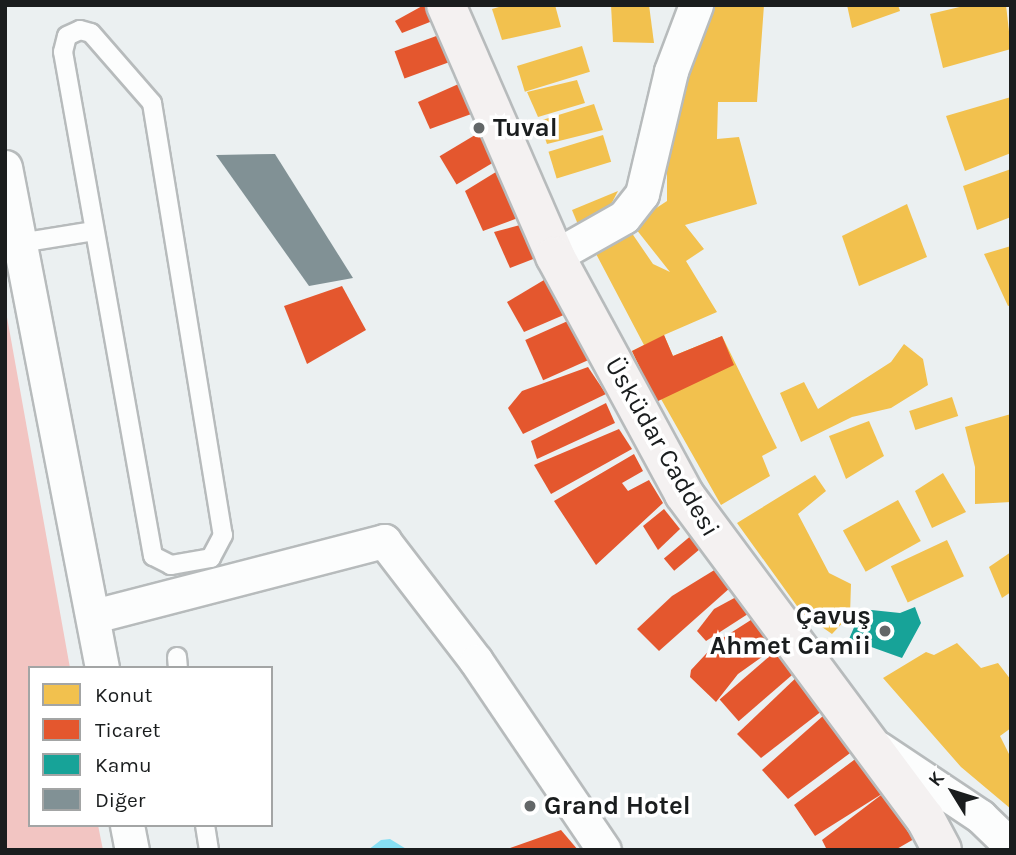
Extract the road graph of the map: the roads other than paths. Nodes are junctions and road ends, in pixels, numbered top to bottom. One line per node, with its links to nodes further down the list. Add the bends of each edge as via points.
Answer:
1 (446, 5): 6 (main road, Üsküdar Caddesi)
2 (696, 5): 6 (street, via 671,71 642,194 624,217)
3 (5, 167): 5 (street)
4 (94, 231): 4 (lane, via 153,556 171,565 211,558 223,535 152,103 91,33 80,30 68,36 63,51); 5 (lane)
5 (20, 243): 7 (street)
6 (555, 256): 9 (main road, Üsküdar Caddesi, via 684,494)
7 (94, 616): 8 (street); 15 (street, via 384,541 476,662)
8 (102, 666)
9 (862, 737): 12 (street, via 980,816); 16 (main road, Üsküdar Caddesi, via 925,818)
10 (127, 827): 13 (street)
11 (205, 827): 14 (lane)
12 (1011, 846)
13 (132, 850)
14 (209, 850)
15 (604, 850)
16 (942, 850)

